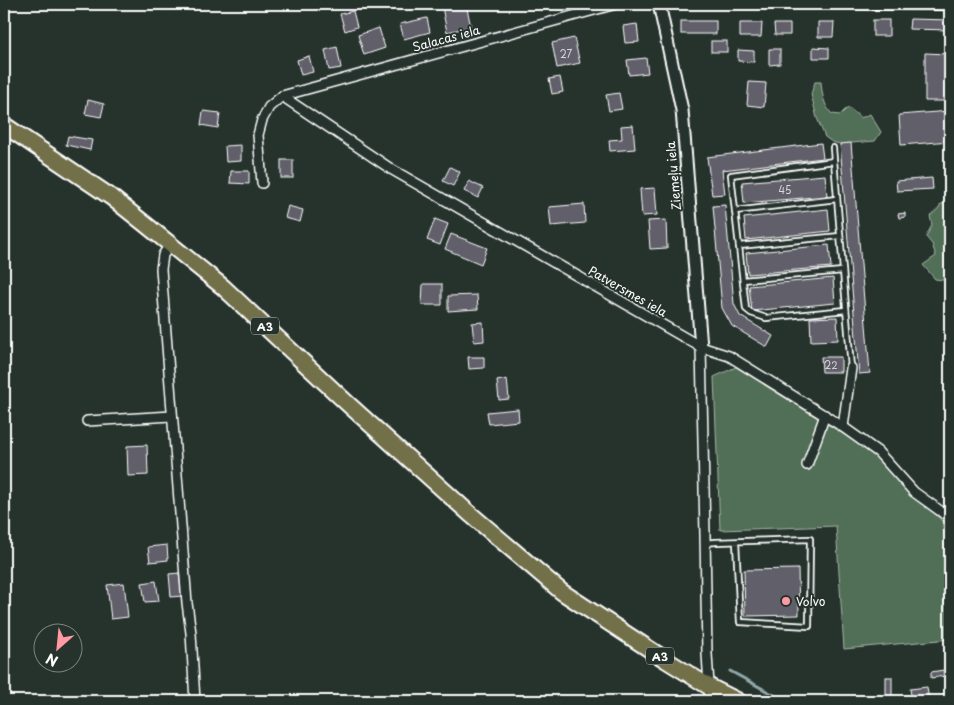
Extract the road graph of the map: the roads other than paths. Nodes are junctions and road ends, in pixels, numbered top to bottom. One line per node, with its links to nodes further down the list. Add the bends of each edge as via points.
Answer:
1 (616, 4): 5 (street, Salacas iela)
2 (659, 4): 18 (street, Ziemeļu iela, via 682,110)
3 (857, 4): 4 (street)
4 (950, 5)
5 (282, 96): 9 (street, via 269,107 258,135); 18 (street, Patversmes iela, via 391,169)
6 (4, 125): 13 (highway, A3, via 111,197)
7 (833, 148): 8 (lane)
8 (834, 161): 10 (lane); 11 (lane, via 732,174)
9 (262, 183)
10 (837, 199): 11 (lane); 12 (lane)
11 (736, 211): 14 (lane)
12 (840, 236): 14 (lane); 15 (lane)
13 (170, 245): 21 (street, via 163,255 162,269); 28 (highway, A3, via 223,287 362,417 562,592)
14 (739, 246): 16 (lane)
15 (843, 271): 16 (lane); 17 (lane)
16 (743, 280): 17 (lane, via 746,309 766,318)
17 (846, 310): 19 (lane)
18 (701, 347): 20 (street, Patversmes iela, via 729,356); 27 (street)
19 (851, 368): 23 (street)
20 (825, 415): 23 (street, Patversmes iela); 24 (street)
21 (172, 416): 22 (street); 29 (street)
22 (87, 421)
23 (843, 427): 25 (street, Patversmes iela, via 878,452 914,492)
24 (807, 466)
25 (950, 518)
26 (736, 542): 26 (lane, via 810,539 809,626 740,622); 27 (lane)
27 (706, 543): 28 (street)
28 (708, 686): 30 (street); 31 (highway, A3)
29 (195, 701)
30 (710, 701)
31 (738, 701)

